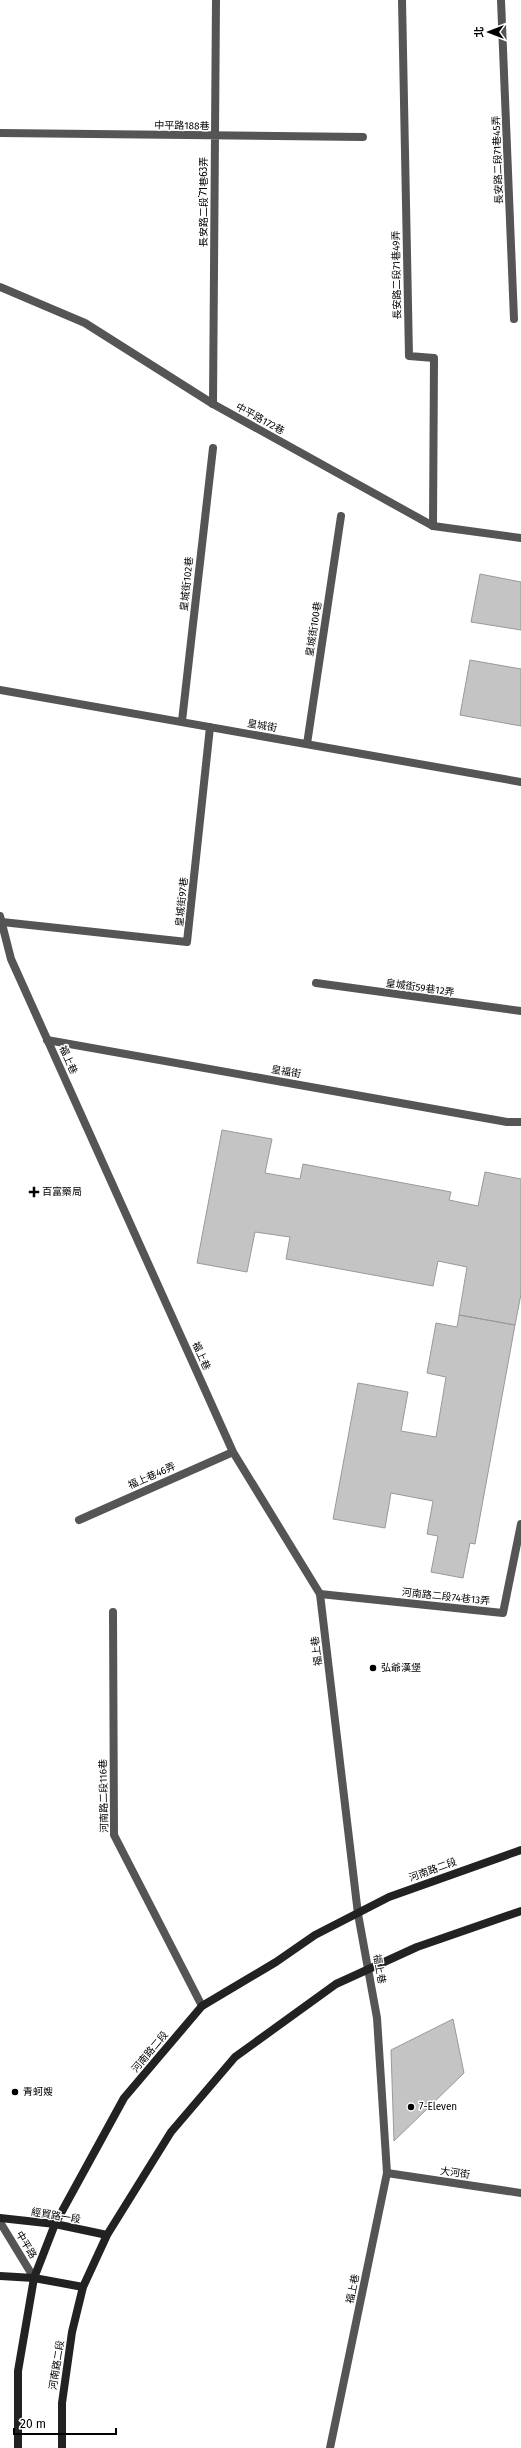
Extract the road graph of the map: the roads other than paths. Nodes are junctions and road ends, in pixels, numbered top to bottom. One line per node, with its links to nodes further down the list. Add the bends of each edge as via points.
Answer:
1 (216, 0): 5 (street, 長安路二段˙71巷63弄)
2 (402, 0): 12 (street, 長安路二段71巷49弄, via 409,356 434,358)
3 (502, 0): 8 (street, 長安路二段71巷45弄)
4 (0, 133): 5 (street, 中平路188巷)
5 (215, 137): 6 (street, 中平路188巷); 9 (street, 長安路二段˙71巷63弄)
6 (363, 138)
7 (0, 287): 9 (street, 中平路172巷, via 85,323)
8 (514, 319)
9 (213, 404): 12 (street, 中平路172巷)
10 (213, 448): 15 (street, 皇城街102巷)
11 (341, 516): 17 (street, 皇城街100巷)
12 (433, 526): 13 (street, 中平路172巷)
13 (521, 538)
14 (0, 690): 15 (street, 皇城街)
15 (182, 721): 16 (street, 皇城街)
16 (210, 726): 17 (street, 皇城街); 19 (street, 皇城街97巷, via 187,942)
17 (307, 744): 18 (street, 皇城街)
18 (521, 782)
19 (1, 919): 22 (street, 福上巷, via 11,959)
20 (316, 984): 21 (street, 皇城街59巷12弄)
21 (521, 1012)
22 (48, 1040): 23 (street, 皇福街, via 491,1119); 24 (street, 福上巷)
23 (521, 1122)
24 (233, 1452): 25 (street, 福上巷46弄); 27 (street, 福上巷)
25 (79, 1520)
26 (521, 1524): 27 (street, 河南路二段74巷13弄, via 504,1612)
27 (320, 1594): 31 (street, 福上巷)
28 (113, 1612): 33 (street, 河南路二段116巷, via 114,1835)
29 (521, 1850): 31 (street, 河南路二段, via 389,1897)
30 (521, 1911): 32 (street, 河南路二段, via 418,1947)
31 (358, 1914): 32 (street, 福上巷); 33 (street, 河南路二段, via 314,1935 276,1962)
32 (369, 1968): 34 (street, 福上巷, via 377,2018); 39 (street, 河南路二段, via 336,1984 235,2057 171,2132)
33 (202, 2006): 38 (street, 河南路二段, via 124,2098)
34 (387, 2173): 35 (street, 大河街); 45 (street, 福上巷)
35 (521, 2193)
36 (0, 2218): 38 (street, 經貿路一段)
37 (0, 2222): 41 (street, 中平路)
38 (55, 2224): 39 (street, 經貿路一段); 41 (street, 河南路二段)
39 (108, 2235): 42 (street, 河南路二段)
40 (0, 2276): 41 (street)
41 (34, 2278): 42 (street); 43 (street, 河南路二段, via 18,2371)
42 (83, 2287): 44 (street, 河南路二段, via 72,2332 62,2404)
43 (18, 2448)
44 (62, 2448)
45 (330, 2448)

